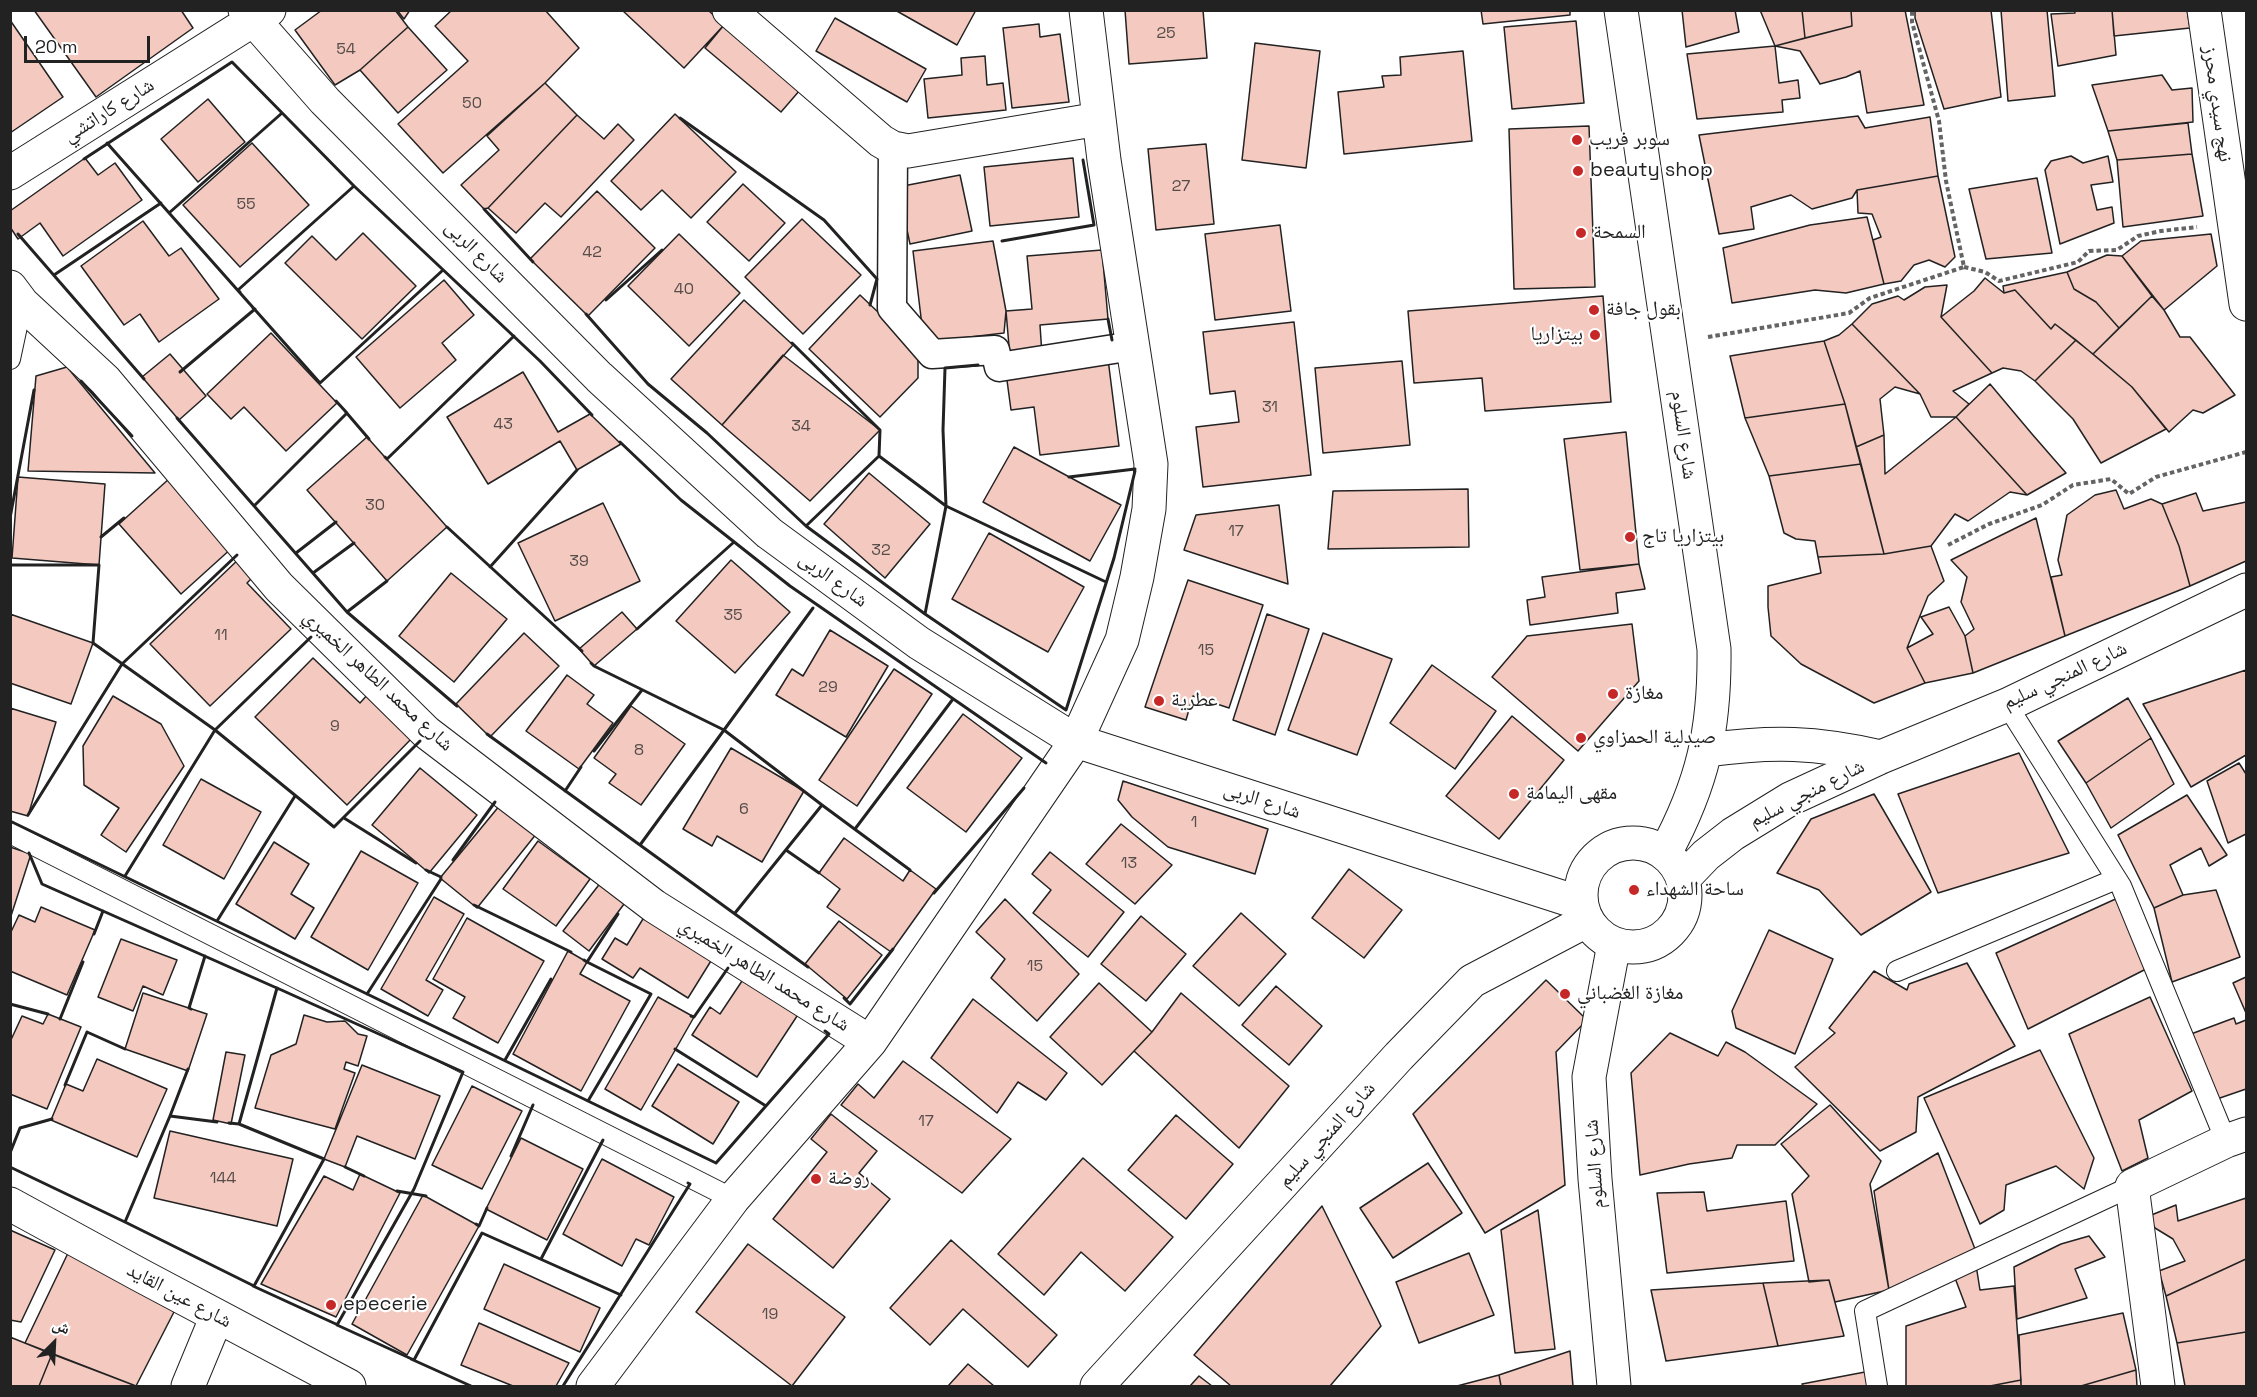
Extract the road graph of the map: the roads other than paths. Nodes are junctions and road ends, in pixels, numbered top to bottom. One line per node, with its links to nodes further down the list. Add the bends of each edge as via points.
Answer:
1 (729, 10): 7 (street)
2 (1086, 10): 6 (street)
3 (1621, 10): 16 (street, شارع السلوم, via 1714,649)
4 (2204, 10): 10 (street, نهج سيدي محرز)
5 (256, 14): 8 (street, شارع كاراتشي); 15 (street, شارع الربى, via 325,101 599,377 769,533 919,643)
6 (1099, 119): 7 (street, via 908,151); 11 (street)
7 (893, 148): 11 (street, via 892,308 932,354 995,350 999,367)
8 (10, 173)
9 (16, 295): 12 (lane); 24 (street, شارع محمد الطاهر الخميري, via 105,380 279,586 426,732 654,906)
10 (2247, 303)
11 (1133, 346): 15 (street, via 1151,464 1149,509 1122,640)
12 (10, 359)
13 (2247, 590): 14 (street, شارع المنجي سليم)
14 (2007, 705): 17 (street, شارع المنجي سليم); 20 (lane)
15 (1076, 741): 21 (street, شارع الربى); 24 (street)
16 (1707, 750): 17 (street, شارع منجي سليم, via 1794,743 1838,747); 19 (street, شارع السلوم, via 1682,820)
17 (1881, 757): 19 (street, شارع منجي سليم, via 1790,799 1706,855)
18 (10, 834): 27 (lane)
19 (1674, 866): 21 (street, via 1649,845 1631,842 1613,846 1598,855 1587,869 1581,885); 22 (street, via 1685,895 1683,912 1675,926 1647,945)
20 (2116, 879): 23 (lane); 25 (lane)
21 (1583, 912): 22 (street, via 1598,934); 33 (street, شارع المنجي سليم, via 1472,981)
22 (1614, 944): 34 (street, شارع السلوم, via 1589,1077)
23 (1897, 971)
24 (870, 1042): 27 (street)
25 (2236, 1138): 26 (street)
26 (2132, 1186): 35 (lane, via 1865,1311); 36 (street)
27 (733, 1199): 32 (street)
28 (10, 1204): 29 (street, شارع عين القايد)
29 (217, 1316): 30 (street); 31 (street, شارع عين القايد)
30 (188, 1386)
31 (349, 1386)
32 (593, 1386)
33 (1097, 1386)
34 (1614, 1386)
35 (1877, 1386)
36 (2158, 1386)

